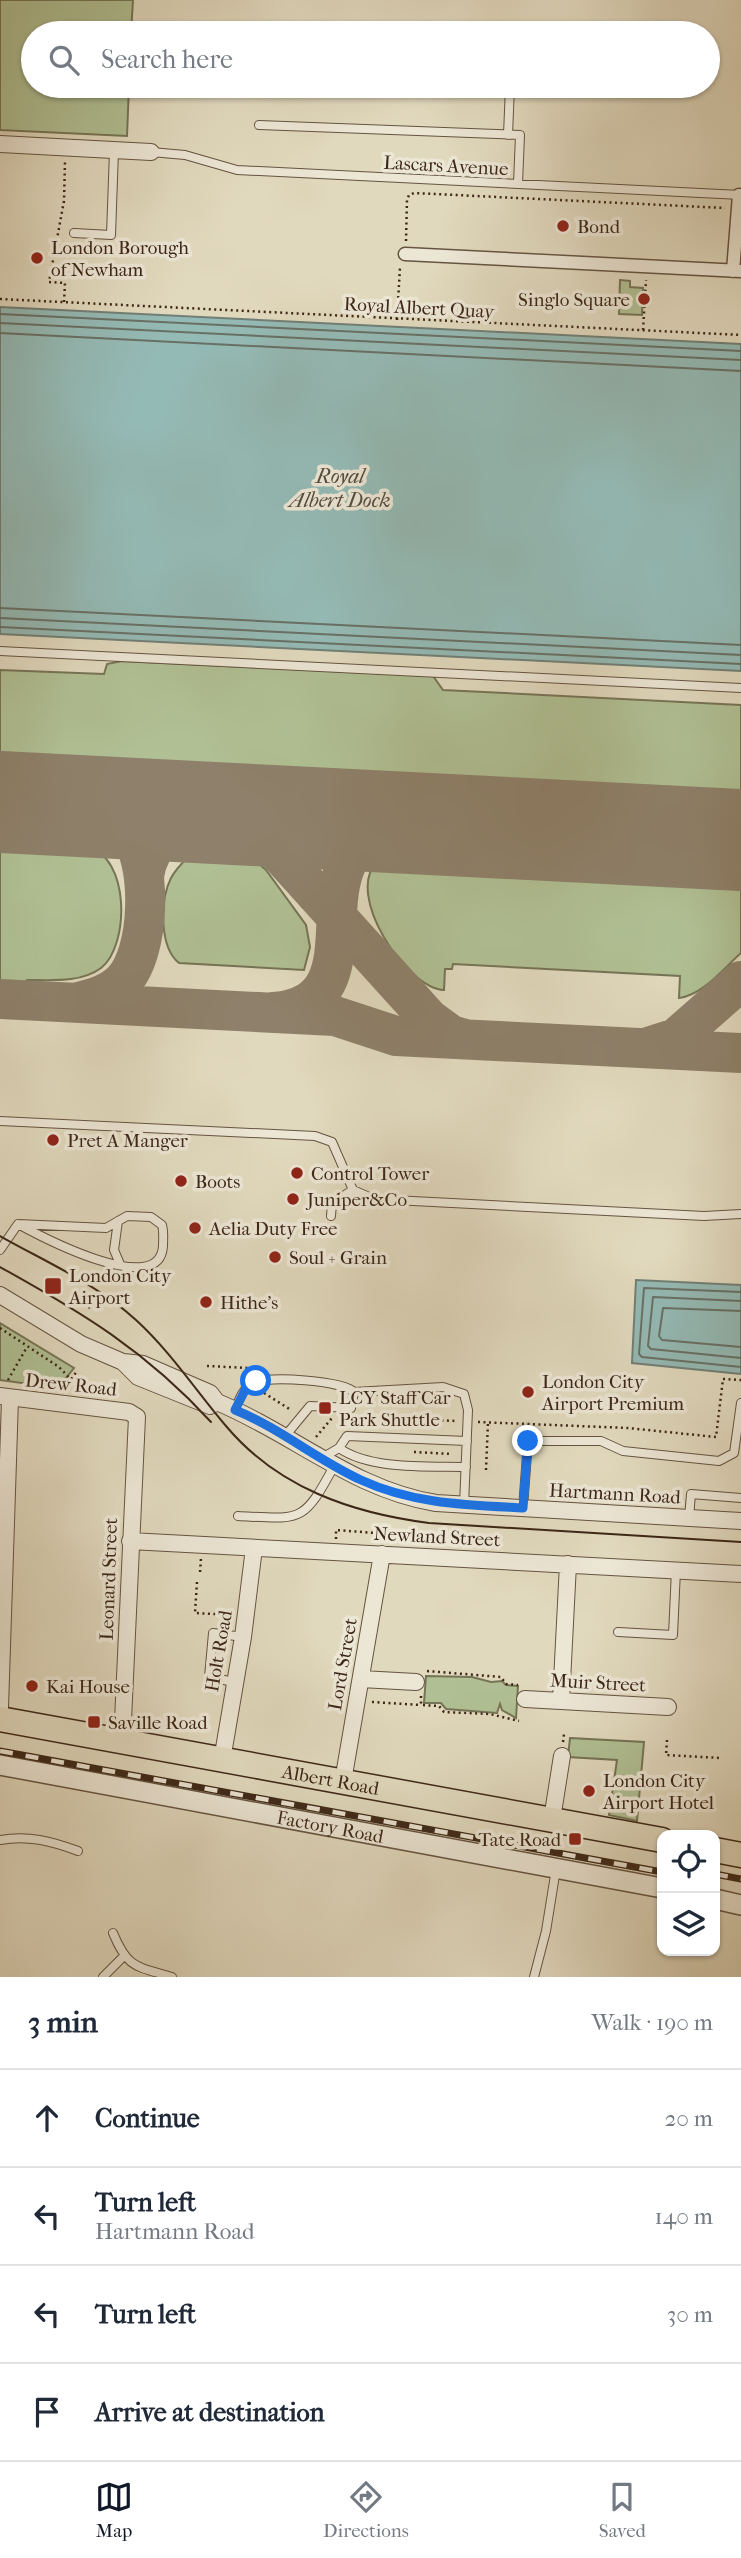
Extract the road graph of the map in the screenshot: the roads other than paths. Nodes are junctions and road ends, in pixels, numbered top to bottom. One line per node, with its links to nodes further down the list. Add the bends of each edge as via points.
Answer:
1 (510, 98): 3 (lane)
2 (259, 125): 3 (lane)
3 (508, 135): 7 (lane, via 520,135)
4 (0, 144): 5 (street)
5 (114, 151): 6 (street); 9 (lane, via 111,235)
6 (151, 152): 7 (lane, Lascars Avenue, via 185,155 237,170)
7 (518, 184): 8 (lane, Lascars Avenue)
8 (739, 199): 11 (street)
9 (74, 233)
10 (405, 254): 11 (street)
11 (737, 271)
12 (0, 651): 13 (lane)
13 (741, 688)
14 (0, 1121): 15 (lane, via 315,1136 332,1142)
15 (353, 1190): 16 (lane, via 386,1200); 17 (lane, via 332,1203)
16 (741, 1214)
17 (331, 1216)
18 (118, 1221): 19 (lane, via 106,1228); 21 (lane, via 114,1251); 21 (lane, via 127,1216 151,1217 164,1229 163,1252 155,1264)
19 (18, 1224): 20 (lane); 21 (lane, via 68,1250)
20 (0, 1250)
21 (120, 1264)
22 (0, 1295): 26 (street, Hartmann Road, via 82,1344 123,1362 143,1364 210,1393 217,1402)
23 (354, 1392): 26 (lane, via 342,1384 261,1379 246,1388); 28 (lane, via 351,1408 310,1406); 29 (lane, via 443,1387 458,1391 467,1401)
24 (4, 1397): 27 (street, Drew Road, via 130,1412); 53 (street)
25 (741, 1403): 35 (lane, via 734,1453 719,1461 623,1451 601,1441 528,1441)
26 (235, 1410): 28 (street, Hartmann Road)
27 (136, 1417): 39 (street, Leonard Street)
28 (286, 1435): 31 (street, Hartmann Road)
29 (467, 1441): 30 (lane, via 346,1436); 32 (lane)
30 (339, 1448): 31 (lane); 32 (lane, via 347,1454 398,1465)
31 (328, 1462): 34 (street, Hartmann Road, via 415,1500); 36 (lane, via 307,1512 292,1519)
32 (466, 1467): 34 (lane)
33 (741, 1498): 37 (lane, via 691,1494)
34 (464, 1505): 35 (street, Hartmann Road)
35 (523, 1508): 37 (street, Hartmann Road)
36 (237, 1517)
37 (689, 1518): 38 (street, Hartmann Road)
38 (741, 1521)
39 (130, 1542): 40 (street, Newland Street); 55 (street, Leonard Street)
40 (254, 1548): 41 (street, Newland Street); 46 (street, Holt Road)
41 (382, 1554): 42 (street, Newland Street); 47 (street, Lord Street)
42 (568, 1564): 43 (street, Newland Street); 51 (street)
43 (676, 1570): 44 (street, Newland Street); 45 (lane, via 673,1634)
44 (741, 1574)
45 (618, 1632)
46 (243, 1637): 48 (street, Holt Road); 48 (lane, via 213,1633 209,1677)
47 (361, 1679): 49 (street); 59 (street, Lord Street)
48 (234, 1682): 57 (street, Holt Road)
49 (419, 1682)
50 (523, 1692): 51 (street, Muir Street)
51 (561, 1701): 52 (street, Muir Street)
52 (668, 1707)
53 (0, 1708)
54 (0, 1719): 55 (main road, Albert Road)
55 (122, 1742): 57 (main road, Albert Road)
56 (562, 1756): 60 (street)
57 (222, 1760): 59 (main road, Albert Road)
58 (0, 1765): 66 (street, Factory Road)
59 (343, 1782): 60 (main road, Albert Road)
60 (552, 1819): 61 (main road, Albert Road)
61 (657, 1839)
62 (0, 1840): 63 (lane, via 41,1839)
63 (78, 1851)
64 (720, 1851): 65 (main road)
65 (741, 1855)
66 (557, 1866): 67 (street, Factory Road); 74 (lane)
67 (657, 1887)
68 (720, 1900): 69 (street)
69 (741, 1905)
70 (113, 1933): 71 (lane)
71 (123, 1957): 72 (lane); 73 (lane, via 139,1968)
72 (103, 1977)
73 (172, 1977)
74 (534, 1977)

